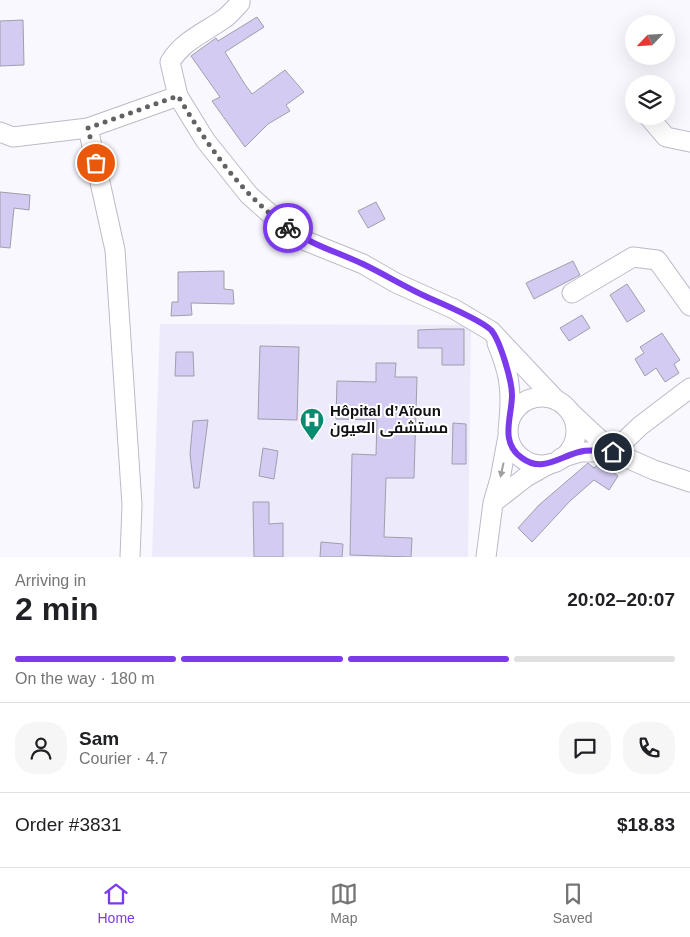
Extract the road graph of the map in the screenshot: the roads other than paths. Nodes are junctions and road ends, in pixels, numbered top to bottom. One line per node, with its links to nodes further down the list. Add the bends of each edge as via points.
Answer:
1 (240, 0): 2 (street, via 224,19 178,49 170,62)
2 (178, 96): 4 (street); 10 (street, via 228,172 276,219 306,241 363,264)
3 (656, 125): 6 (street, via 666,137)
4 (88, 128): 5 (street, via 13,137); 18 (street, via 115,250 132,505)
5 (0, 132)
6 (690, 142)
7 (683, 282): 8 (street, via 657,260 633,257); 9 (street)
8 (572, 293)
9 (690, 306)
10 (491, 330): 12 (street); 13 (street, via 509,374 512,395)
11 (690, 388): 14 (street, via 640,426)
12 (561, 404): 13 (street, via 542,397 527,400 516,409); 14 (street); 15 (street, via 574,422 575,437 569,451)
13 (508, 429): 15 (street, via 513,449 523,459 531,463); 17 (street, one-way to 17)
14 (613, 452): 15 (street, via 580,452); 16 (street)
15 (555, 461): 17 (street, via 526,477)
16 (690, 482)
17 (493, 503): 19 (street)
18 (130, 557)
19 (486, 557)

